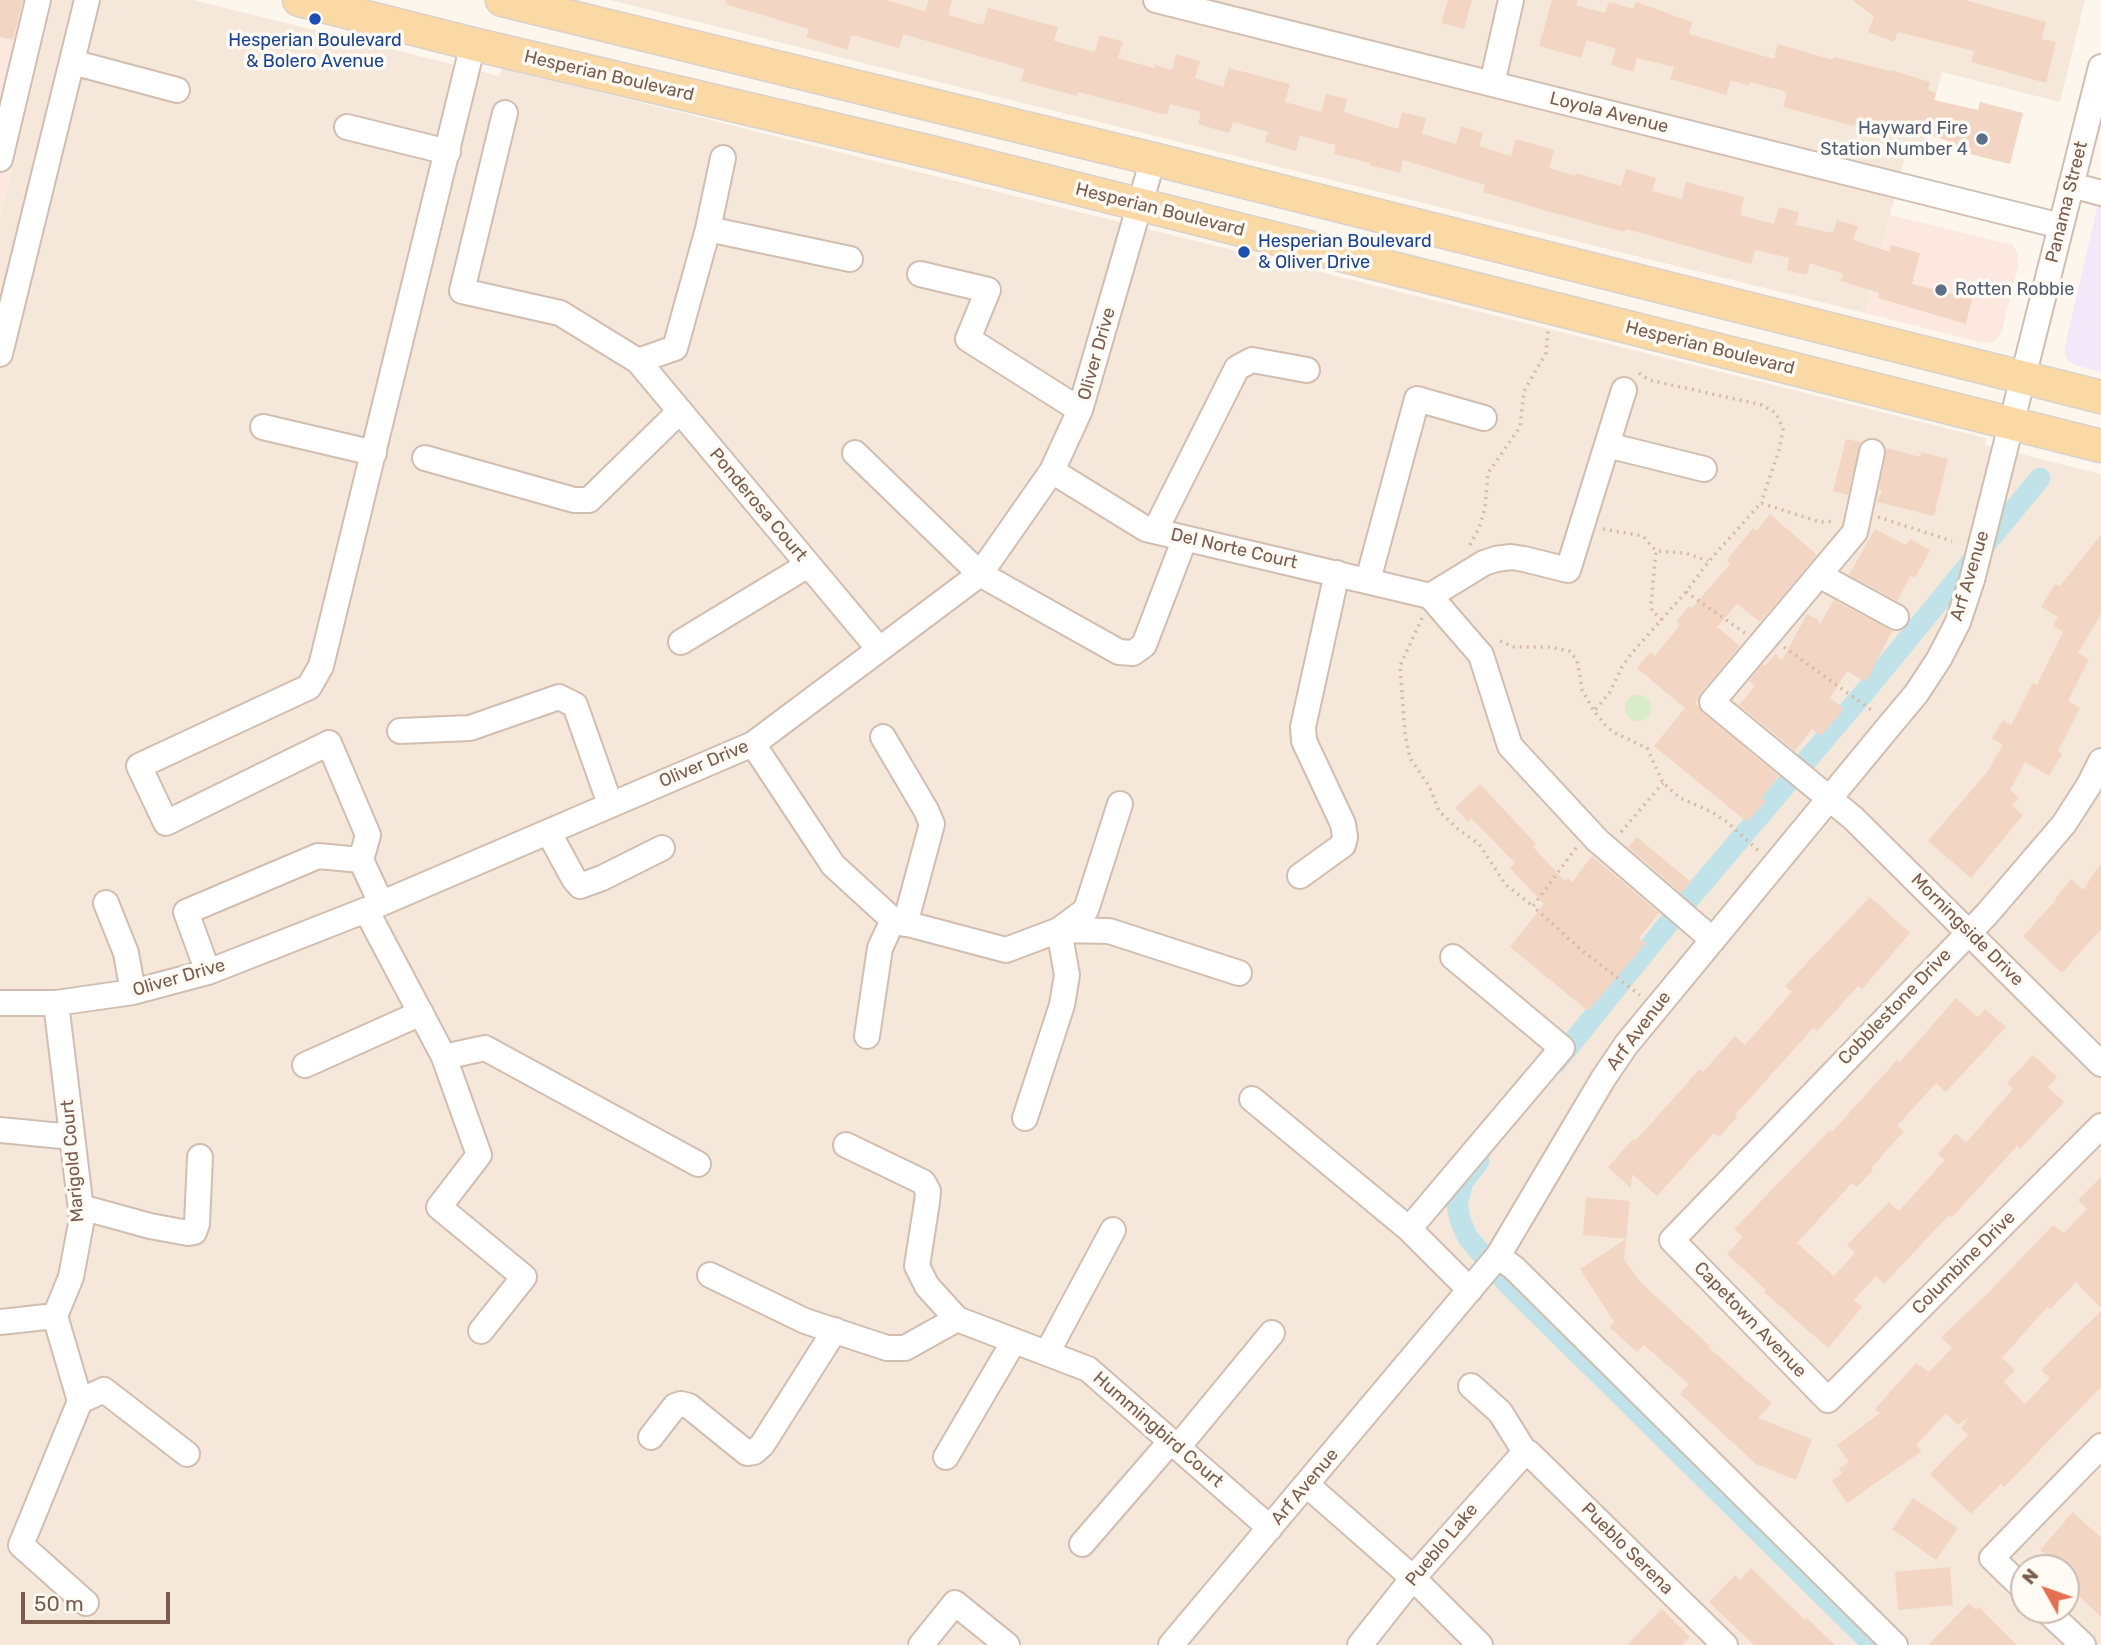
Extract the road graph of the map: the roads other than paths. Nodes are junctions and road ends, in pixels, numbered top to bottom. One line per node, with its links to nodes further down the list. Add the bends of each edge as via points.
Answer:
1 (38, 0): 12 (street)
2 (87, 0): 8 (street)
3 (299, 0): 7 (main road, Hesperian Boulevard)
4 (502, 0): 18 (main road)
5 (1156, 0): 10 (street, Loyola Avenue)
6 (1511, 0): 10 (street)
7 (474, 44): 16 (street); 21 (main road, Hesperian Boulevard)
8 (72, 62): 11 (street); 26 (street)
9 (2101, 67): 19 (street, Panama Street)
10 (1492, 84): 22 (street, Loyola Avenue)
11 (177, 90)
12 (8, 92): 15 (street)
13 (505, 113): 27 (street, Ponderosa Court, via 462,291 561,313)
14 (347, 127): 16 (street)
15 (1, 148)
16 (448, 152): 40 (street)
17 (723, 158): 23 (street)
18 (1153, 159): 21 (street, Oliver Drive); 29 (main road)
19 (2071, 185): 20 (street); 22 (street, Panama Street)
20 (2101, 193)
21 (1140, 205): 32 (street, Oliver Drive); 35 (main road, Hesperian Boulevard)
22 (2061, 226): 29 (street, Panama Street)
23 (708, 229): 24 (street); 27 (street, via 675,348)
24 (850, 259)
25 (920, 274): 32 (street, via 988,290 968,339)
26 (0, 354)
27 (638, 361): 33 (street, Ponderosa Court)
28 (1307, 370): 45 (street, via 1252,360 1237,368)
29 (2023, 377): 31 (main road); 35 (street, Arf Avenue)
30 (1625, 390): 37 (street)
31 (2101, 397)
32 (1080, 410): 44 (street, Oliver Drive)
33 (680, 411): 42 (street, via 589,500 574,500); 47 (street, Ponderosa Court)
34 (1485, 418): 51 (street, via 1417,399)
35 (2011, 424): 38 (main road, Hesperian Boulevard); 60 (street, Arf Avenue, via 1958,622 1916,694)
36 (263, 427): 40 (street)
37 (1607, 445): 43 (street); 52 (street, via 1569,570 1511,557 1496,559)
38 (2101, 446)
39 (1872, 452): 50 (street, via 1855,532)
40 (374, 453): 65 (street, via 321,666 309,687 139,766 166,823 329,743 368,835)
41 (855, 453): 49 (street)
42 (425, 458)
43 (1704, 469)
44 (1052, 471): 45 (street, Del Norte Court); 49 (street, Oliver Drive)
45 (1155, 531): 46 (street, Del Norte Court)
46 (1185, 538): 48 (street, Del Norte Court); 49 (street, via 1144,645 1133,653 1119,652)
47 (808, 565): 54 (street); 55 (street, Ponderosa Court)
48 (1337, 573): 51 (street, Del Norte Court); 66 (street, via 1303,727 1304,741 1345,837 1343,845)
49 (980, 574): 55 (street, Oliver Drive)
50 (1819, 575): 53 (street); 60 (street, Morningside Drive, via 1712,702)
51 (1368, 580): 52 (street, Del Norte Court)
52 (1430, 596): 72 (street, via 1481,655 1510,746 1599,842)
53 (1896, 617)
54 (681, 642)
55 (879, 649): 58 (street, Oliver Drive)
56 (400, 731): 61 (street, via 470,727 559,697 575,705)
57 (883, 737): 69 (street, via 932,824)
58 (753, 744): 61 (street, Oliver Drive); 69 (street, via 833,865)
59 (2101, 761): 71 (street, Cobblestone Drive, via 2064,824)
60 (1830, 797): 71 (street, Morningside Drive); 72 (street, Arf Avenue)
61 (610, 804): 63 (street, Oliver Drive)
62 (1120, 804): 70 (street, via 1086,909)
63 (549, 833): 64 (street, via 580,886); 68 (street, Oliver Drive)
64 (662, 848)
65 (362, 860): 68 (street); 74 (street, via 318,856 186,912)
66 (1300, 876)
67 (106, 903): 76 (street, via 126,953)
68 (374, 907): 74 (street, Oliver Drive); 79 (street)
69 (899, 922): 70 (street, via 1006,950); 80 (street, via 880,948)
70 (1059, 930): 75 (street, via 1109,931); 85 (street, via 1067,975 1062,1005)
71 (1969, 931): 82 (street, Morningside Drive); 95 (street, Cobblestone Drive)
72 (1713, 940): 96 (street, Arf Avenue, via 1603,1079)
73 (1453, 957): 93 (street, via 1562,1048)
74 (208, 972): 76 (street, Oliver Drive)
75 (1239, 973)
76 (133, 992): 78 (street, Oliver Drive)
77 (0, 1003): 78 (street, Oliver Drive)
78 (56, 1003): 88 (street, Marigold Court)
79 (421, 1013): 81 (street); 83 (street)
80 (867, 1036)
81 (444, 1057): 91 (street, via 485,1048); 103 (street, via 479,1155 439,1207 524,1277)
82 (2101, 1064)
83 (305, 1065)
84 (1252, 1099): 93 (street)
85 (1025, 1118)
86 (2101, 1126): 108 (street, Columbine Drive)
87 (0, 1130): 88 (street)
88 (72, 1137): 92 (street, Marigold Court)
89 (846, 1145): 100 (street, via 923,1182 928,1191 917,1266 927,1286)
90 (200, 1157): 92 (street, via 194,1232 150,1226)
91 (698, 1164)
92 (81, 1207): 99 (street, Marigold Court, via 71,1277)
93 (1409, 1229): 98 (street)
94 (1114, 1230): 106 (street)
95 (1672, 1240): 108 (street, Capetown Avenue)
96 (1498, 1256): 98 (street, Arf Avenue); 129 (street)
97 (710, 1275): 102 (street)
98 (1469, 1290): 116 (street, Arf Avenue)
99 (55, 1316): 101 (street); 109 (street)
100 (957, 1318): 102 (street, via 905,1348 887,1348); 105 (street, Hummingbird Court)
101 (0, 1322)
102 (835, 1330): 110 (street, via 754,1452 747,1453 681,1404)
103 (481, 1331)
104 (1272, 1334): 111 (street)
105 (1014, 1341): 106 (street, Hummingbird Court); 115 (street)
106 (1047, 1353): 111 (street, Hummingbird Court, via 1088,1369)
107 (1471, 1386): 113 (street, Pueblo Serena, via 1500,1412)
108 (1828, 1400)
109 (80, 1401): 114 (street, via 104,1390); 121 (street, via 21,1545)
110 (651, 1437)
111 (1174, 1444): 117 (street, Hummingbird Court); 118 (street)
112 (2101, 1446): 119 (street, via 1992,1558)
113 (1527, 1452): 120 (street, Pueblo Lake); 128 (street, Pueblo Serena)
114 (187, 1454)
115 (946, 1457)
116 (1307, 1485): 117 (street, Arf Avenue); 120 (street)
117 (1270, 1528): 125 (street, Arf Avenue)
118 (1082, 1544)
119 (2010, 1575)
120 (1413, 1578): 126 (street, Pueblo Lake); 127 (street)
121 (86, 1603)
122 (2060, 1624): 130 (street)
123 (921, 1645): 124 (street, via 955,1603)
124 (1007, 1645)
125 (1171, 1645)
126 (1360, 1645)
127 (1480, 1645)
128 (1724, 1645)
129 (1895, 1645)
130 (2082, 1645)

